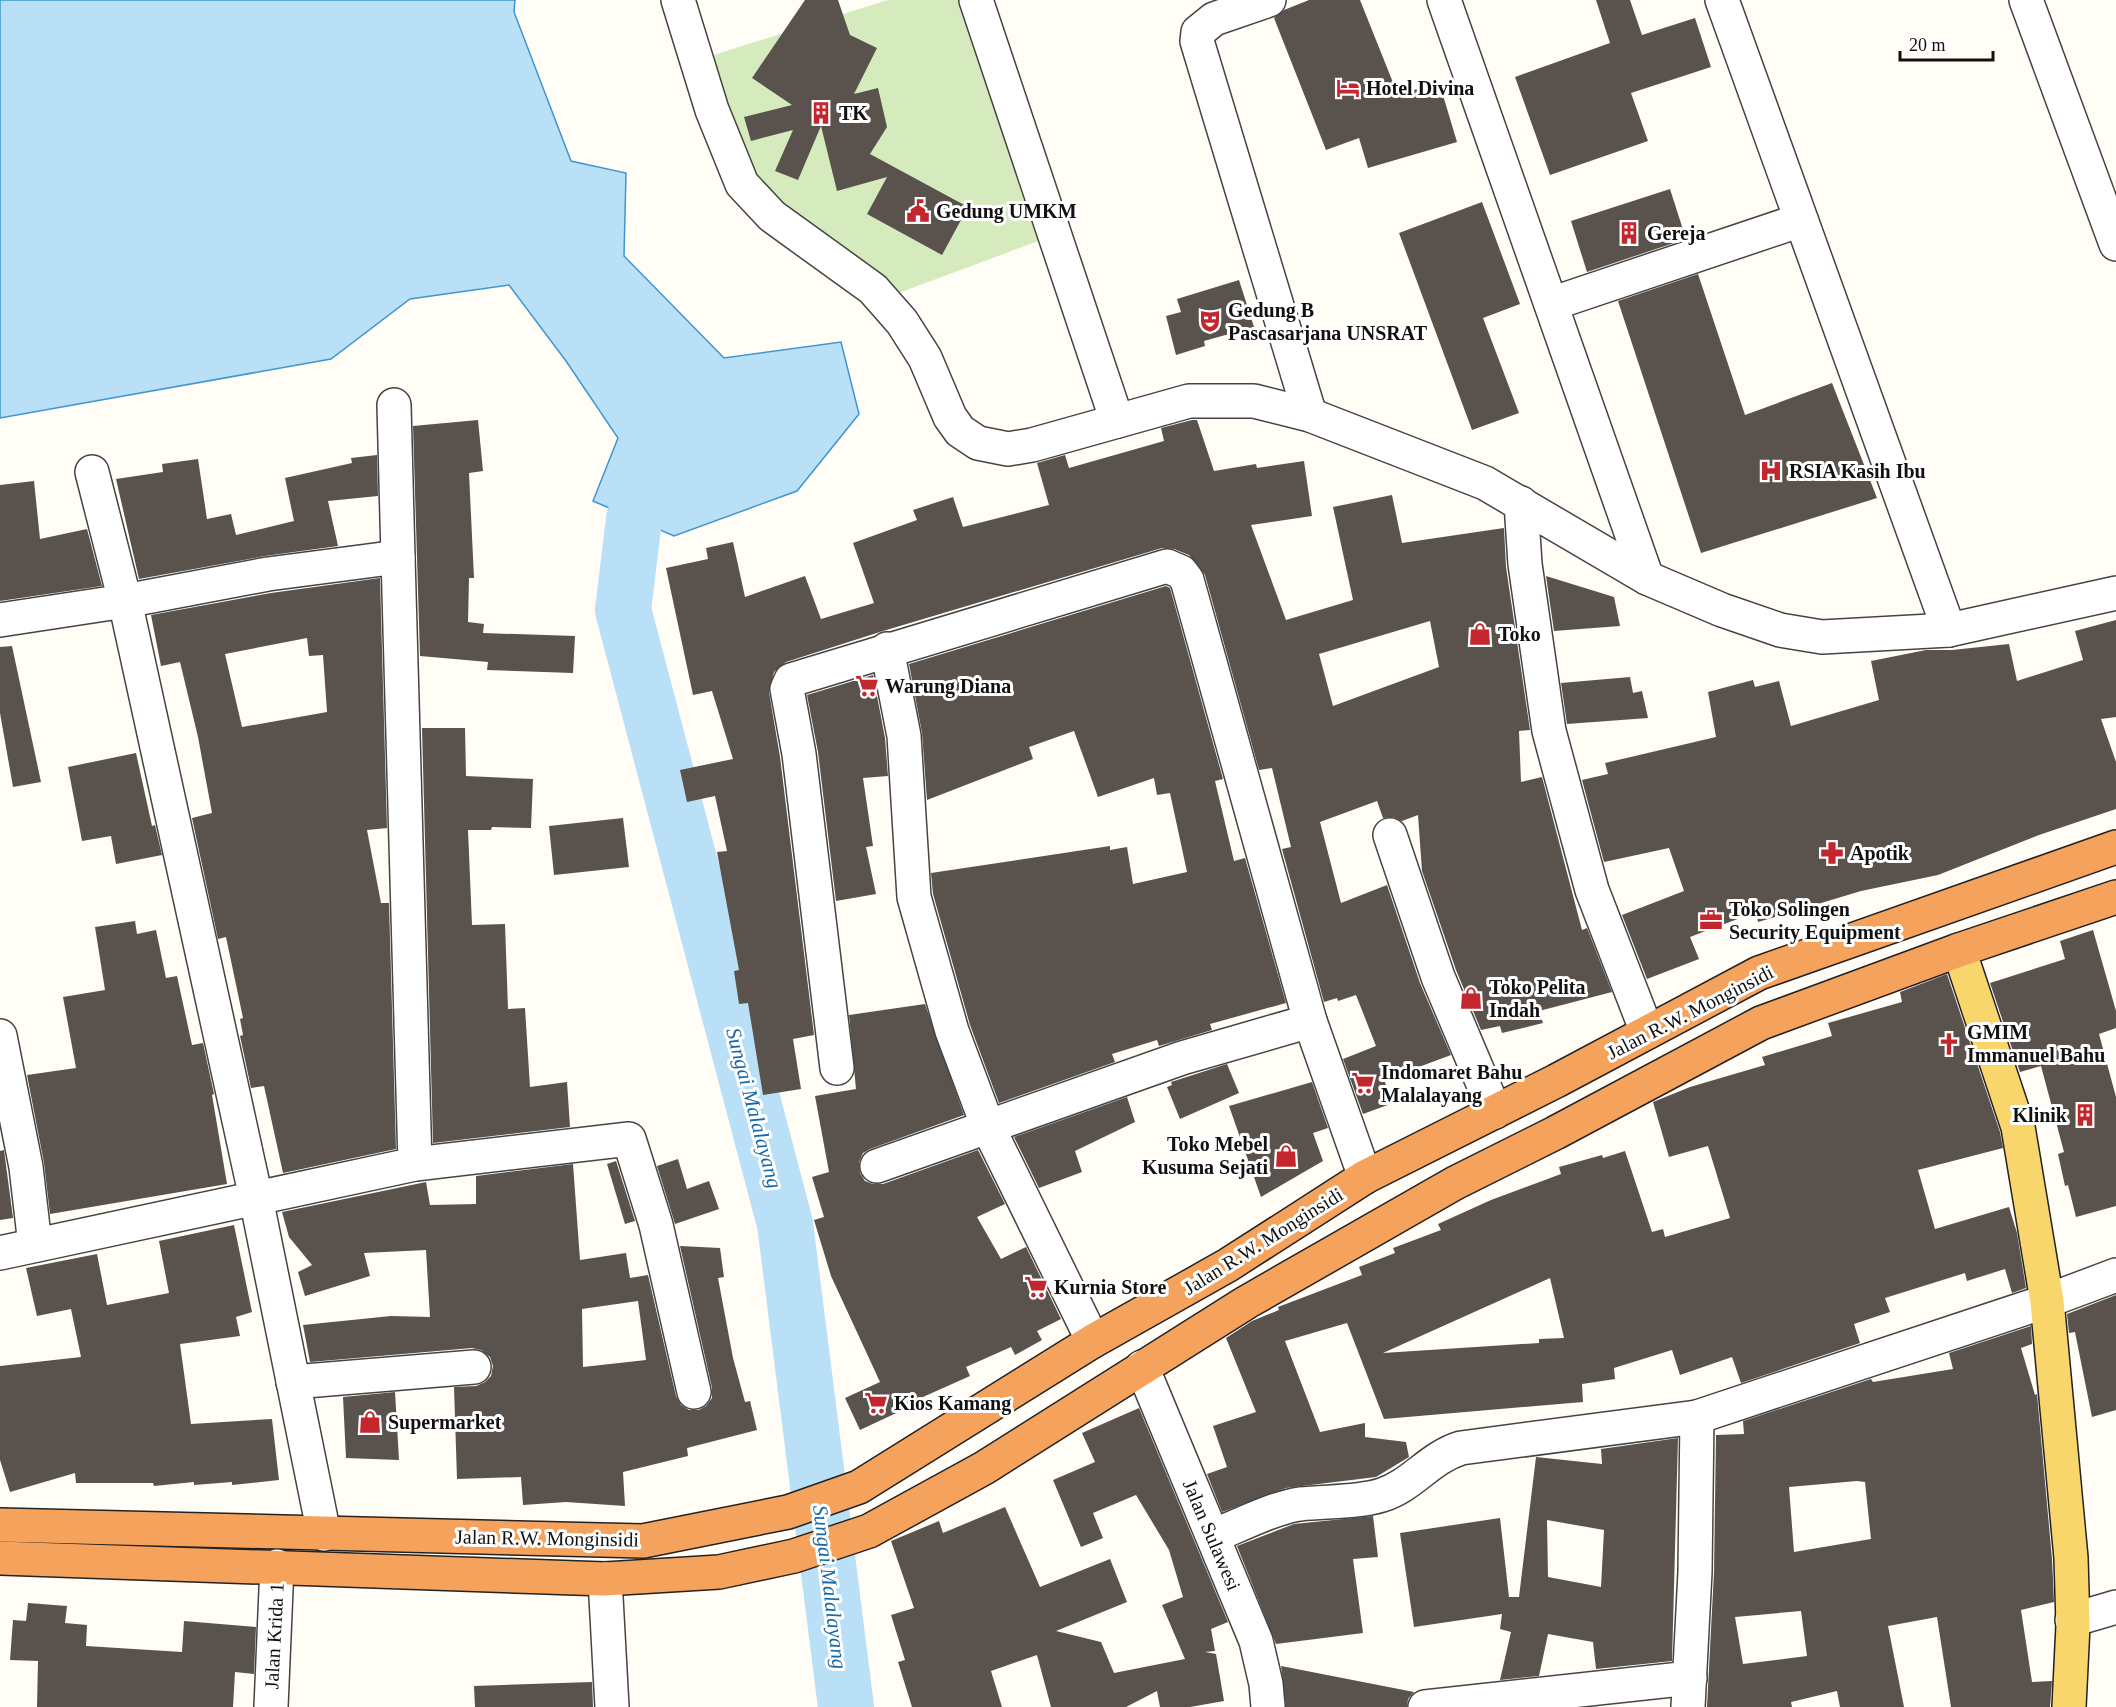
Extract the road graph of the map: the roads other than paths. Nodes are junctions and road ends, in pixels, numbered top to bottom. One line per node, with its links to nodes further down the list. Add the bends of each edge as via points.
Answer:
1 (678, 0): 12 (street, via 712,110 742,184 772,216 873,289 902,322 925,358 960,431 978,443 1008,449)
2 (976, 0): 12 (street)
3 (1269, 0): 11 (street, via 1214,19 1198,32 1197,41)
4 (1444, 0): 9 (street)
5 (1722, 0): 7 (street)
6 (2026, 0): 8 (street)
7 (1802, 220): 9 (street); 20 (street)
8 (2116, 244)
9 (1551, 304): 16 (street)
10 (393, 405): 15 (street)
11 (1310, 415): 12 (street, via 1254,401 1189,400); 14 (street, via 1485,483)
12 (1117, 421)
13 (92, 472): 18 (street)
14 (1521, 503): 16 (street); 27 (street, via 1525,564 1549,731 1592,890)
15 (398, 557): 18 (street, via 268,574); 33 (street)
16 (1647, 578): 20 (street, via 1780,630 1822,637)
17 (2116, 594): 20 (street)
18 (125, 601): 19 (street); 37 (street)
19 (0, 621)
20 (1949, 630)
21 (887, 649): 26 (street, via 1160,567 1180,572 1187,580); 29 (street, via 791,680 787,689 799,754); 31 (street, via 904,736 914,897 952,1031)
22 (1389, 835): 30 (street, via 1438,976)
23 (2116, 847): 27 (highway, Jalan R.W. Monginsidi, via 1759,973)
24 (2116, 897): 25 (highway, Jalan R.W. Monginsidi)
25 (1959, 950): 36 (highway, Jalan R.W. Monginsidi, via 1761,1023); 41 (main road, via 2018,1127)
26 (1310, 1021): 31 (street, via 1182,1058); 35 (street)
27 (1647, 1032): 30 (highway, Jalan R.W. Monginsidi)
28 (1, 1050): 38 (street, via 26,1167)
29 (837, 1068)
30 (1495, 1112): 32 (highway, Jalan R.W. Monginsidi)
31 (988, 1127): 34 (street); 42 (street)
32 (1431, 1144): 35 (highway, Jalan R.W. Monginsidi); 36 (highway)
33 (415, 1164): 37 (street); 46 (street, via 629,1139 656,1225)
34 (877, 1167)
35 (1365, 1178): 42 (highway, Jalan R.W. Monginsidi, via 1228,1265)
36 (1455, 1183): 43 (highway, Jalan R.W. Monginsidi)
37 (256, 1198): 38 (street); 45 (street)
38 (35, 1245): 39 (street)
39 (0, 1253)
40 (2116, 1275): 41 (street)
41 (2047, 1301): 47 (street); 55 (main road, via 2071,1558)
42 (1094, 1341): 49 (highway, Jalan R.W. Monginsidi, via 859,1487 788,1512 643,1541)
43 (1142, 1366): 50 (street, Jalan Sulawesi); 53 (highway, Jalan R.W. Monginsidi, via 984,1468 868,1531 794,1556 718,1572)
44 (474, 1367): 45 (street)
45 (293, 1382): 49 (street)
46 (694, 1392)
47 (1697, 1417): 50 (street, via 1461,1448 1442,1454 1408,1483 1382,1495 1298,1504); 56 (street)
48 (0, 1525): 49 (highway, Jalan R.W. Monginsidi)
49 (324, 1534)
50 (1213, 1536): 59 (street, Jalan Sulawesi, via 1256,1641)
51 (0, 1558): 52 (highway, Jalan R.W. Monginsidi)
52 (277, 1566): 53 (highway, Jalan R.W. Monginsidi); 57 (street, Jalan Krida 1)
53 (605, 1579): 58 (street)
54 (2116, 1607): 55 (street)
55 (2072, 1620): 61 (main road)
56 (1689, 1693): 60 (street)
57 (270, 1707)
58 (612, 1707)
59 (1268, 1707)
60 (1425, 1707)
61 (2069, 1707)

